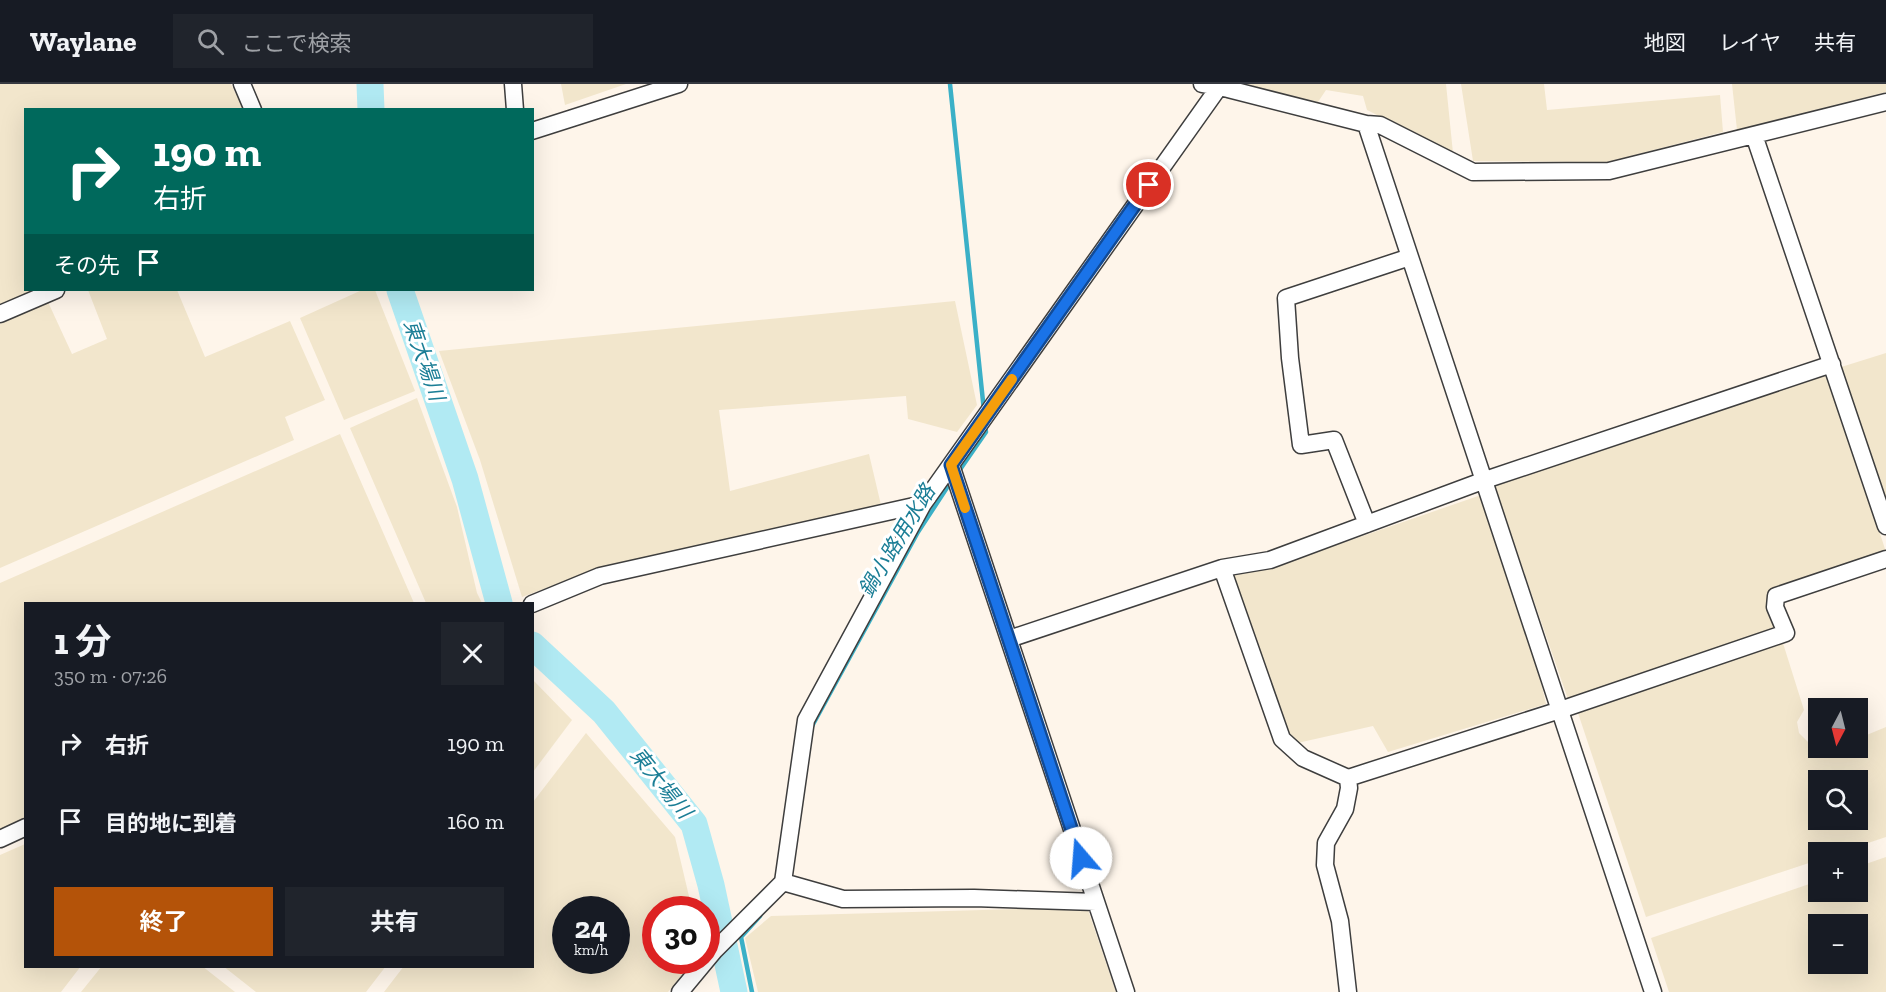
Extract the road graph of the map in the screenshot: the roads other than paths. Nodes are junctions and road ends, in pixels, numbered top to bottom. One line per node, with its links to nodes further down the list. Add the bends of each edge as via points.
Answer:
1 (242, 84): 6 (street)
2 (513, 84): 7 (street)
3 (679, 84): 9 (street)
4 (1219, 86): 8 (street); 15 (street)
5 (1886, 102): 10 (street)
6 (252, 108)
7 (515, 108)
8 (1366, 124): 10 (street, via 1380,125 1473,172 1609,171); 11 (street)
9 (534, 130)
10 (1754, 135): 14 (street)
11 (1410, 257): 16 (street); 18 (street, via 1286,298 1301,446 1334,440)
12 (54, 291): 13 (street)
13 (0, 314)
14 (1832, 364): 16 (street); 19 (street)
15 (951, 465): 17 (street); 23 (street)
16 (1485, 480): 18 (street); 24 (street)
17 (923, 504): 22 (street, via 600,576); 28 (street, via 806,720)
18 (1367, 524): 21 (street, via 1270,560)
19 (1886, 526)
20 (1886, 559): 24 (street, via 1776,596 1775,607 1786,633)
21 (1221, 568): 23 (street); 25 (street, via 1282,739 1303,758)
22 (534, 603)
23 (1009, 639): 29 (street)
24 (1560, 710): 25 (street); 33 (street)
25 (1348, 778): 32 (street, via 1345,809 1326,843 1325,865 1340,921)
26 (24, 828): 27 (street)
27 (0, 839)
28 (783, 882): 29 (street, via 843,899); 30 (street)
29 (1096, 902): 31 (street)
30 (680, 992)
31 (1126, 992)
32 (1348, 992)
33 (1653, 992)

